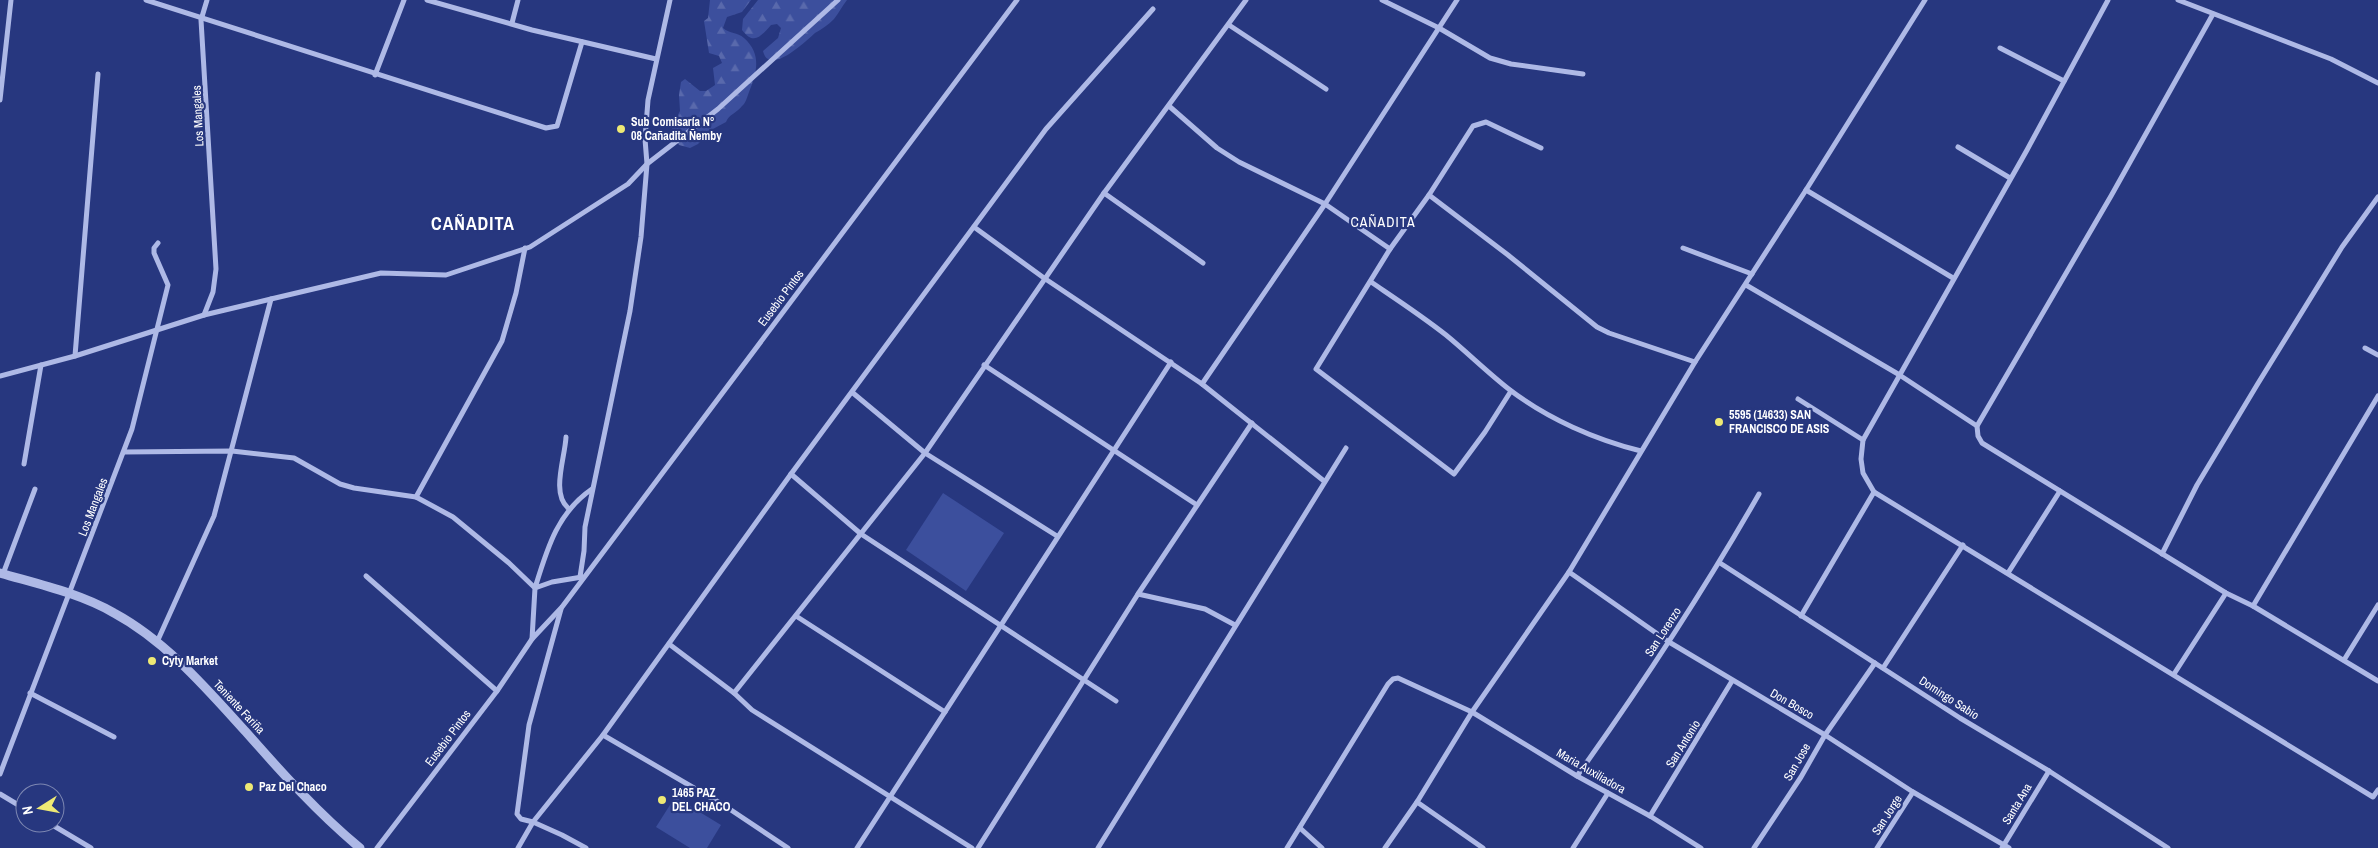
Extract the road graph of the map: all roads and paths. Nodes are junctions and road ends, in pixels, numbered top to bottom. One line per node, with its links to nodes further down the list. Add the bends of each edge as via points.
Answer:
1 (11, 0): 31 (street)
2 (146, 0): 18 (street)
3 (207, 0): 18 (street, Los Mangales)
4 (404, 0): 27 (street)
5 (427, 0): 19 (street)
6 (518, 0): 19 (street)
7 (670, 0): 24 (street)
8 (838, 0): 35 (street, via 718,108)
9 (1017, 0): 100 (street, Eusebio Pintos)
10 (1246, 0): 20 (street)
11 (1382, 0): 21 (street)
12 (1457, 0): 21 (street)
13 (1926, 0): 37 (street)
14 (2108, 0): 28 (street)
15 (2178, 0): 17 (street)
16 (1153, 9): 42 (street, via 1046,129)
17 (2213, 14): 29 (street, via 2313,52); 71 (street)
18 (201, 20): 27 (street); 54 (street, Los Mangales, via 216,280)
19 (512, 23): 22 (street)
20 (1229, 25): 30 (street); 32 (street)
21 (1439, 28): 26 (street, via 1499,61); 41 (street)
22 (582, 42): 24 (street); 27 (street, via 558,126 552,128)
23 (2000, 48): 28 (street)
24 (656, 59): 35 (street, via 648,100)
25 (98, 74): 58 (street)
26 (1583, 74)
27 (375, 75)
28 (2064, 81): 36 (street)
29 (2378, 83)
30 (1326, 89)
31 (0, 100)
32 (1169, 106): 38 (street); 41 (street, via 1232,158)
33 (1958, 147): 36 (street)
34 (1541, 148): 39 (street, via 1486,122 1479,123 1473,126)
35 (647, 164): 44 (street, via 628,184); 83 (street, via 630,312)
36 (2010, 178): 50 (street)
37 (1806, 190): 48 (street); 50 (street)
38 (1104, 194): 47 (street); 49 (street)
39 (1429, 195): 46 (street); 60 (street, via 1598,327)
40 (2378, 197): 94 (street, via 2342,247 2257,385 2197,485)
41 (1325, 204): 46 (street); 65 (street)
42 (974, 227): 49 (street); 67 (street)
43 (158, 243): 55 (street, Los Mangales, via 154,253 168,285)
44 (525, 248): 53 (street, via 446,275 381,273); 88 (street, via 502,341)
45 (1683, 248): 48 (street)
46 (1390, 249): 51 (street)
47 (1203, 263)
48 (1752, 274): 52 (street)
49 (1044, 278): 59 (street); 61 (street)
50 (1953, 278): 63 (street)
51 (1371, 282): 66 (street, via 1444,334); 66 (street, via 1316,369 1454,474)
52 (1746, 285): 60 (street); 63 (street)
53 (271, 299): 54 (street); 76 (street)
54 (204, 315): 55 (street)
55 (157, 330): 58 (street); 78 (street, Los Mangales)
56 (2364, 348): 57 (street)
57 (2378, 355)
58 (75, 356): 62 (street)
59 (1171, 362): 65 (street); 75 (street)
60 (1695, 362): 77 (street)
61 (984, 365): 75 (street); 79 (street)
62 (41, 366): 64 (street); 80 (street)
63 (1898, 374): 71 (street); 73 (street)
64 (0, 376)
65 (1202, 384): 70 (street)
66 (1511, 391): 77 (street, via 1539,410 1584,432)
67 (853, 393): 79 (street); 81 (street)
68 (2378, 396): 106 (street)
69 (1798, 399): 73 (street)
70 (1252, 423): 82 (street); 89 (street)
71 (1977, 426): 85 (street, via 1982,443)
72 (566, 437): 90 (street, via 560,480 563,504)
73 (1863, 440): 86 (street, via 1860,459 1863,474)
74 (1346, 448): 82 (street)
75 (1114, 449): 89 (street); 92 (street)
76 (232, 451): 78 (street); 88 (street, via 294,458 340,484); 113 (street, via 214,516)
77 (1642, 451): 96 (street)
78 (124, 452): 102 (street, Los Mangales)
79 (925, 453): 91 (street); 92 (street)
80 (24, 464)
81 (791, 474): 91 (street); 115 (street)
82 (1324, 481): 111 (street)
83 (592, 488): 90 (street); 100 (street, via 585,527)
84 (35, 489): 98 (street)
85 (2060, 491): 94 (street); 97 (street)
86 (1874, 492): 93 (street); 109 (street)
87 (1759, 494): 95 (street, San Lorenzo)
88 (416, 497): 101 (street, via 453,517)
89 (1197, 505): 104 (street)
90 (568, 508): 101 (street, via 552,538)
91 (861, 534): 108 (street); 110 (street)
92 (1057, 536): 110 (street)
93 (1963, 545): 97 (street); 118 (street)
94 (2162, 554): 103 (street)
95 (1720, 563): 109 (street, Domingo Sabio); 114 (street, San Lorenzo)
96 (1569, 572): 114 (street, Don Bosco); 128 (street)
97 (2008, 572): 119 (street, via 2077,618)
98 (2, 573): 102 (street, Teniente Fariña)
99 (366, 576): 123 (street)
100 (582, 577): 101 (street); 107 (street, Eusebio Pintos)
101 (534, 588): 112 (street)
102 (70, 593): 113 (street, Teniente Fariña, via 114,612); 124 (street, Los Mangales)
103 (2226, 593): 106 (street); 119 (street)
104 (1138, 594): 111 (street, via 1205,609); 120 (street)
105 (2378, 605): 116 (street)
106 (2253, 606): 116 (street)
107 (562, 607): 112 (street, Eusebio Pintos); 143 (street, via 529,725 518,805 518,817)
108 (796, 616): 125 (street); 127 (street)
109 (1801, 616): 117 (street, Domingo Sabio)
110 (1002, 625): 120 (street); 127 (street)
111 (1235, 625): 156 (street)
112 (532, 639): 123 (street, Eusebio Pintos)
113 (158, 642): 148 (street, Teniente Fariña, via 198,680 328,821)
114 (1669, 642): 122 (street, Don Bosco); 134 (street, San Lorenzo)
115 (669, 644): 125 (street); 129 (street)
116 (2344, 660): 121 (street)
117 (1875, 663): 118 (street, Domingo Sabio); 130 (street, San Jose)
118 (1883, 668): 132 (street, Domingo Sabio)
119 (2174, 674): 135 (street, via 2373,797)
120 (1085, 680): 126 (street); 155 (street)
121 (2378, 680)
122 (1732, 681): 130 (street, Don Bosco); 142 (street, San Antonio)
123 (497, 691): 149 (street, Eusebio Pintos)
124 (30, 693): 131 (street); 133 (street, Los Mangales)
125 (734, 694): 139 (street, via 752,710)
126 (1116, 700)
127 (944, 712): 139 (street)
128 (1472, 712): 134 (street, Maria Auxiliadora); 140 (street); 144 (street, Maria Auxiliadora, via 1398,678 1393,679)
129 (602, 735): 143 (street); 152 (street, via 725,806)
130 (1825, 735): 136 (street, Don Bosco); 163 (street, San Jose)
131 (114, 737)
132 (2049, 771): 146 (street, Santa Ana); 165 (street, Domingo Sabio)
133 (0, 774)
134 (1577, 776): 137 (street, Maria Auxiliadora)
135 (2378, 790)
136 (1914, 792): 146 (street, Don Bosco); 164 (street, San Jorge)
137 (1608, 793): 142 (street, Maria Auxiliadora); 161 (street)
138 (0, 794): 141 (street)
139 (891, 797): 153 (street); 154 (street)
140 (1417, 802): 159 (street); 160 (street)
141 (15, 803)
142 (1650, 816): 162 (street, Maria Auxiliadora)
143 (533, 822): 150 (street); 151 (street)
144 (1300, 828): 157 (street); 158 (street)
145 (65, 833): 147 (street)
146 (2005, 847)
147 (91, 848)
148 (360, 848)
149 (377, 848)
150 (518, 848)
151 (586, 848)
152 (788, 848)
153 (857, 848)
154 (972, 848)
155 (978, 848)
156 (1098, 848)
157 (1287, 848)
158 (1322, 848)
159 (1385, 848)
160 (1483, 848)
161 (1573, 848)
162 (1700, 848)
163 (1754, 848)
164 (1877, 848)
165 (2168, 848)

